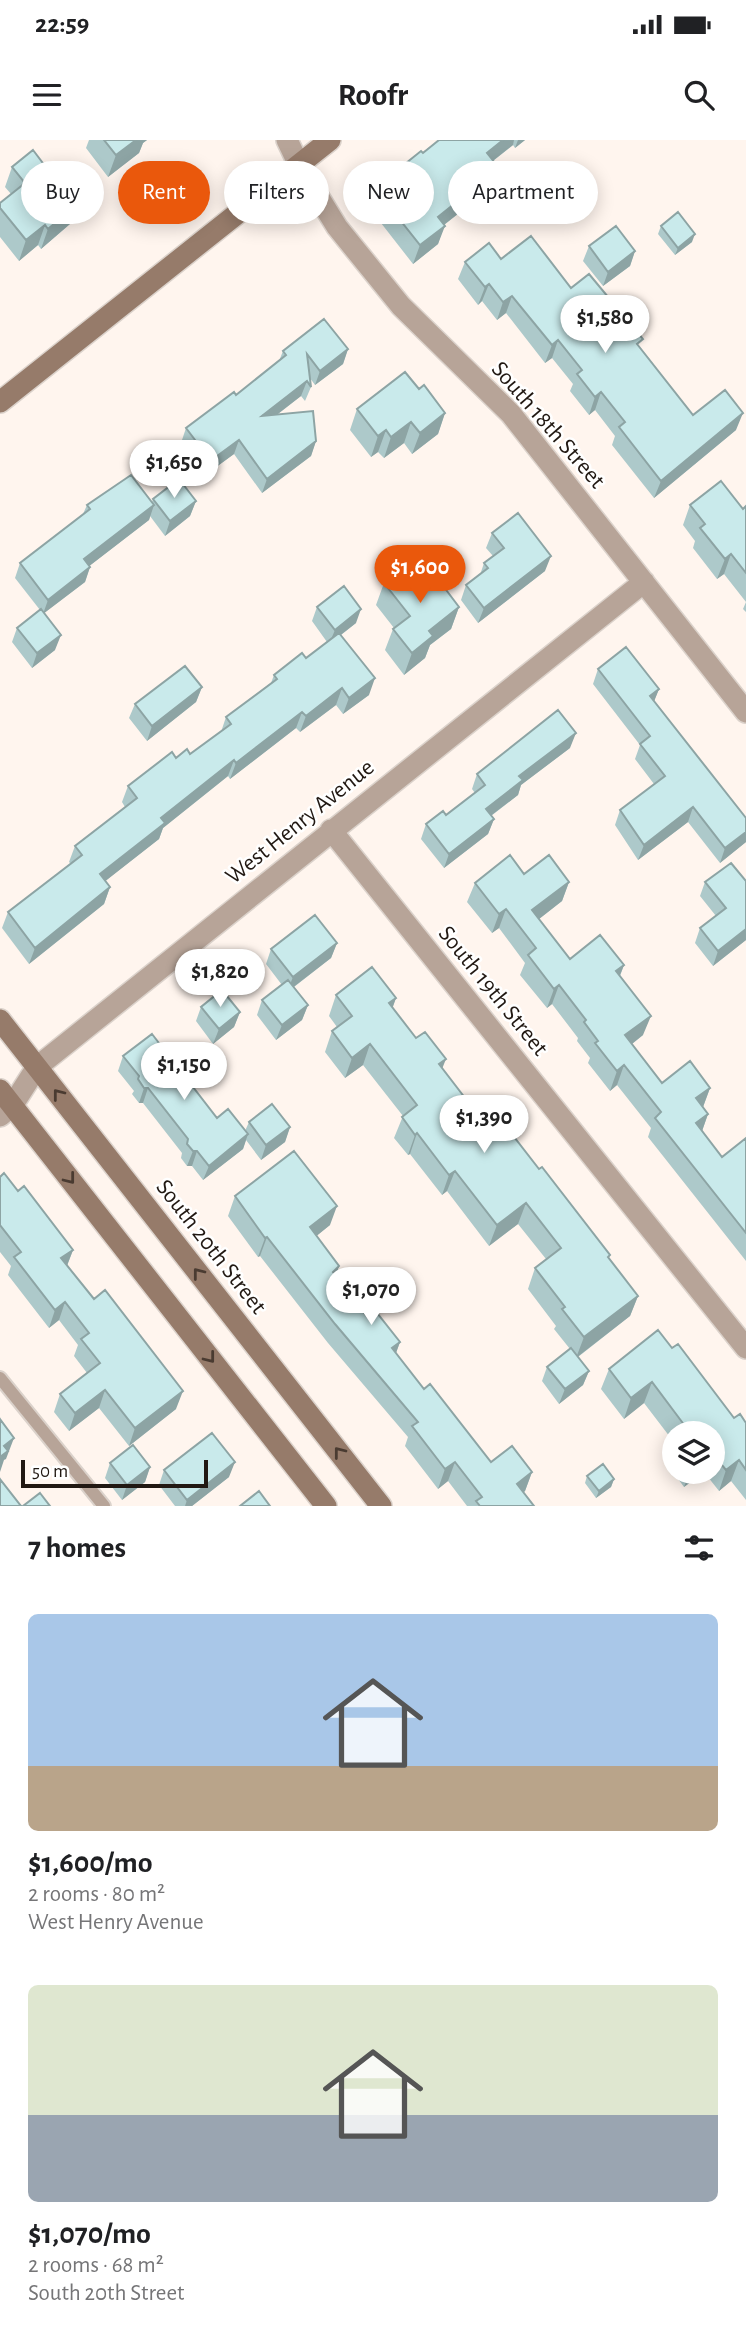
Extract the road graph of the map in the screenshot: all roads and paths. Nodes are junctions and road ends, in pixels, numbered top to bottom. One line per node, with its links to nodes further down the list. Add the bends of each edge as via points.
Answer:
1 (287, 140): 3 (street, South 18th Street)
2 (330, 140): 4 (street)
3 (297, 161)
4 (304, 161)
5 (329, 214): 8 (street, South 18th Street, via 401,306 511,414)
6 (225, 224): 7 (street)
7 (0, 402)
8 (644, 582): 9 (street, South 18th Street); 10 (street, West Henry Avenue)
9 (746, 712)
10 (331, 830): 12 (street, West Henry Avenue); 14 (street, South 19th Street)
11 (0, 1020): 12 (street, South 20th Street)
12 (37, 1067): 13 (street, West Henry Avenue); 18 (street, South 20th Street, one-way to 12)
13 (4, 1104): 17 (street, one-way to 17)
14 (746, 1348)
15 (0, 1378): 16 (lane)
16 (104, 1506)
17 (326, 1506)
18 (381, 1506)

